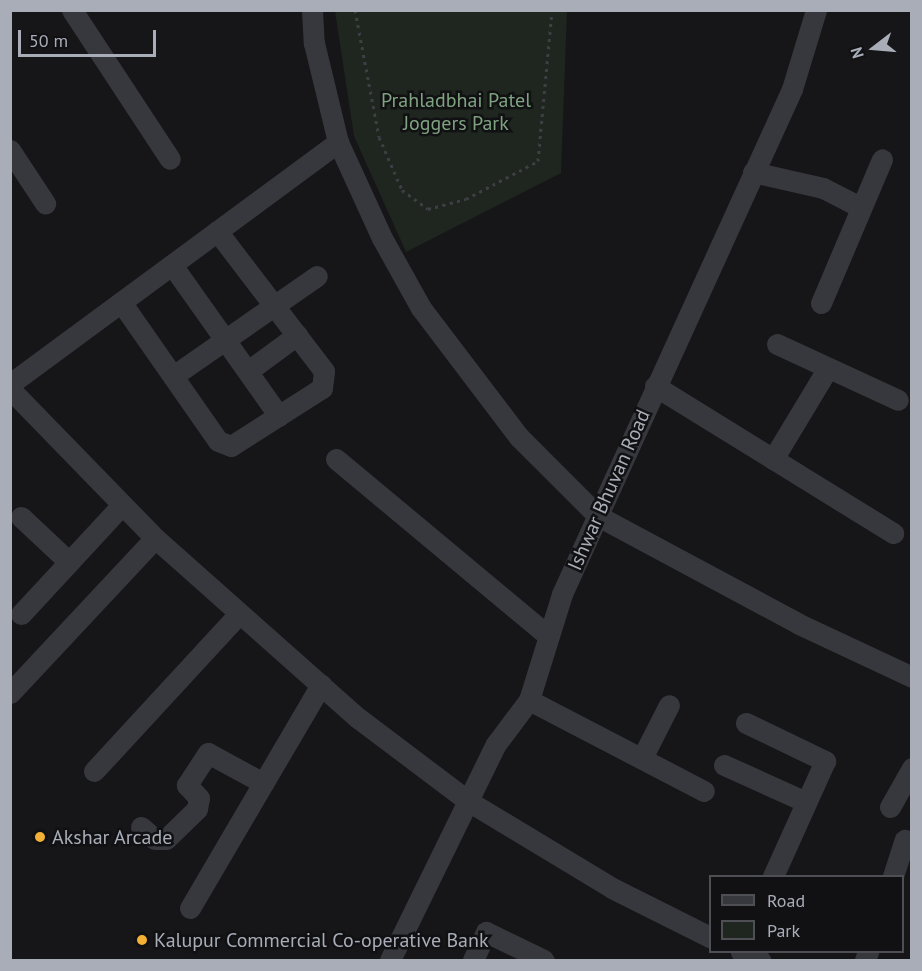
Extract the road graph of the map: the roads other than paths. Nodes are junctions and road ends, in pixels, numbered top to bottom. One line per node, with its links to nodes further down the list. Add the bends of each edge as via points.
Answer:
1 (72, 10): 6 (street)
2 (312, 10): 4 (street, via 314,43)
3 (816, 10): 8 (street, Ishwar Bhuvan Road, via 792,89)
4 (338, 142): 11 (street); 32 (street, via 421,308 519,437)
5 (10, 150): 9 (street)
6 (170, 159)
7 (882, 159): 10 (street)
8 (753, 172): 10 (street, via 823,188); 24 (street, Ishwar Bhuvan Road)
9 (45, 203)
10 (860, 207): 15 (street)
11 (217, 231): 12 (street); 16 (street)
12 (172, 265): 14 (street); 18 (street)
13 (317, 276): 16 (street)
14 (121, 302): 22 (street); 23 (street)
15 (821, 303)
16 (275, 306): 17 (street); 18 (street)
17 (297, 335): 21 (street); 28 (street, via 324,371 322,388)
18 (226, 340): 21 (street); 22 (street)
19 (777, 344): 20 (street)
20 (828, 368): 26 (street); 30 (street)
21 (248, 371): 28 (street)
22 (173, 375): 28 (street, via 218,441 231,447)
23 (10, 384)
24 (656, 386): 30 (street); 32 (street, Ishwar Bhuvan Road)
25 (10, 389): 27 (street)
26 (897, 400)
27 (18, 414): 31 (street)
28 (279, 416)
29 (336, 459): 39 (street)
30 (773, 459): 34 (street)
31 (122, 505): 35 (street); 36 (street)
32 (598, 516): 39 (street, Ishwar Bhuvan Road); 40 (street, via 799,624)
33 (21, 517): 36 (street)
34 (892, 533)
35 (155, 538): 38 (street); 42 (street)
36 (69, 562): 37 (street)
37 (21, 614)
38 (239, 614): 41 (street); 49 (street)
39 (546, 634): 43 (street, Ishwar Bhuvan Road)
40 (912, 677)
41 (321, 685): 50 (street); 52 (street)
42 (10, 693)
43 (529, 700): 46 (street); 52 (street, Ishwar Bhuvan Road, via 496,744)
44 (669, 705): 46 (street)
45 (746, 723): 53 (street, via 825,761)
46 (643, 756): 51 (street)
47 (724, 765): 53 (street)
48 (912, 768): 54 (street)
49 (94, 771)
50 (263, 783): 55 (street, via 208,753 187,785 199,798 197,809 166,839 155,839); 59 (street)
51 (704, 791)
52 (468, 801): 60 (street, via 612,888); 62 (street, Ishwar Bhuvan Road)
53 (806, 802): 57 (street)
54 (890, 807)
55 (141, 827)
56 (905, 840): 58 (street)
57 (772, 875)
58 (893, 875)
59 (190, 908)
60 (709, 936)
61 (745, 953): 65 (street)
62 (390, 960)
63 (473, 960): 64 (street, via 486,932)
64 (544, 960)
65 (760, 960)

